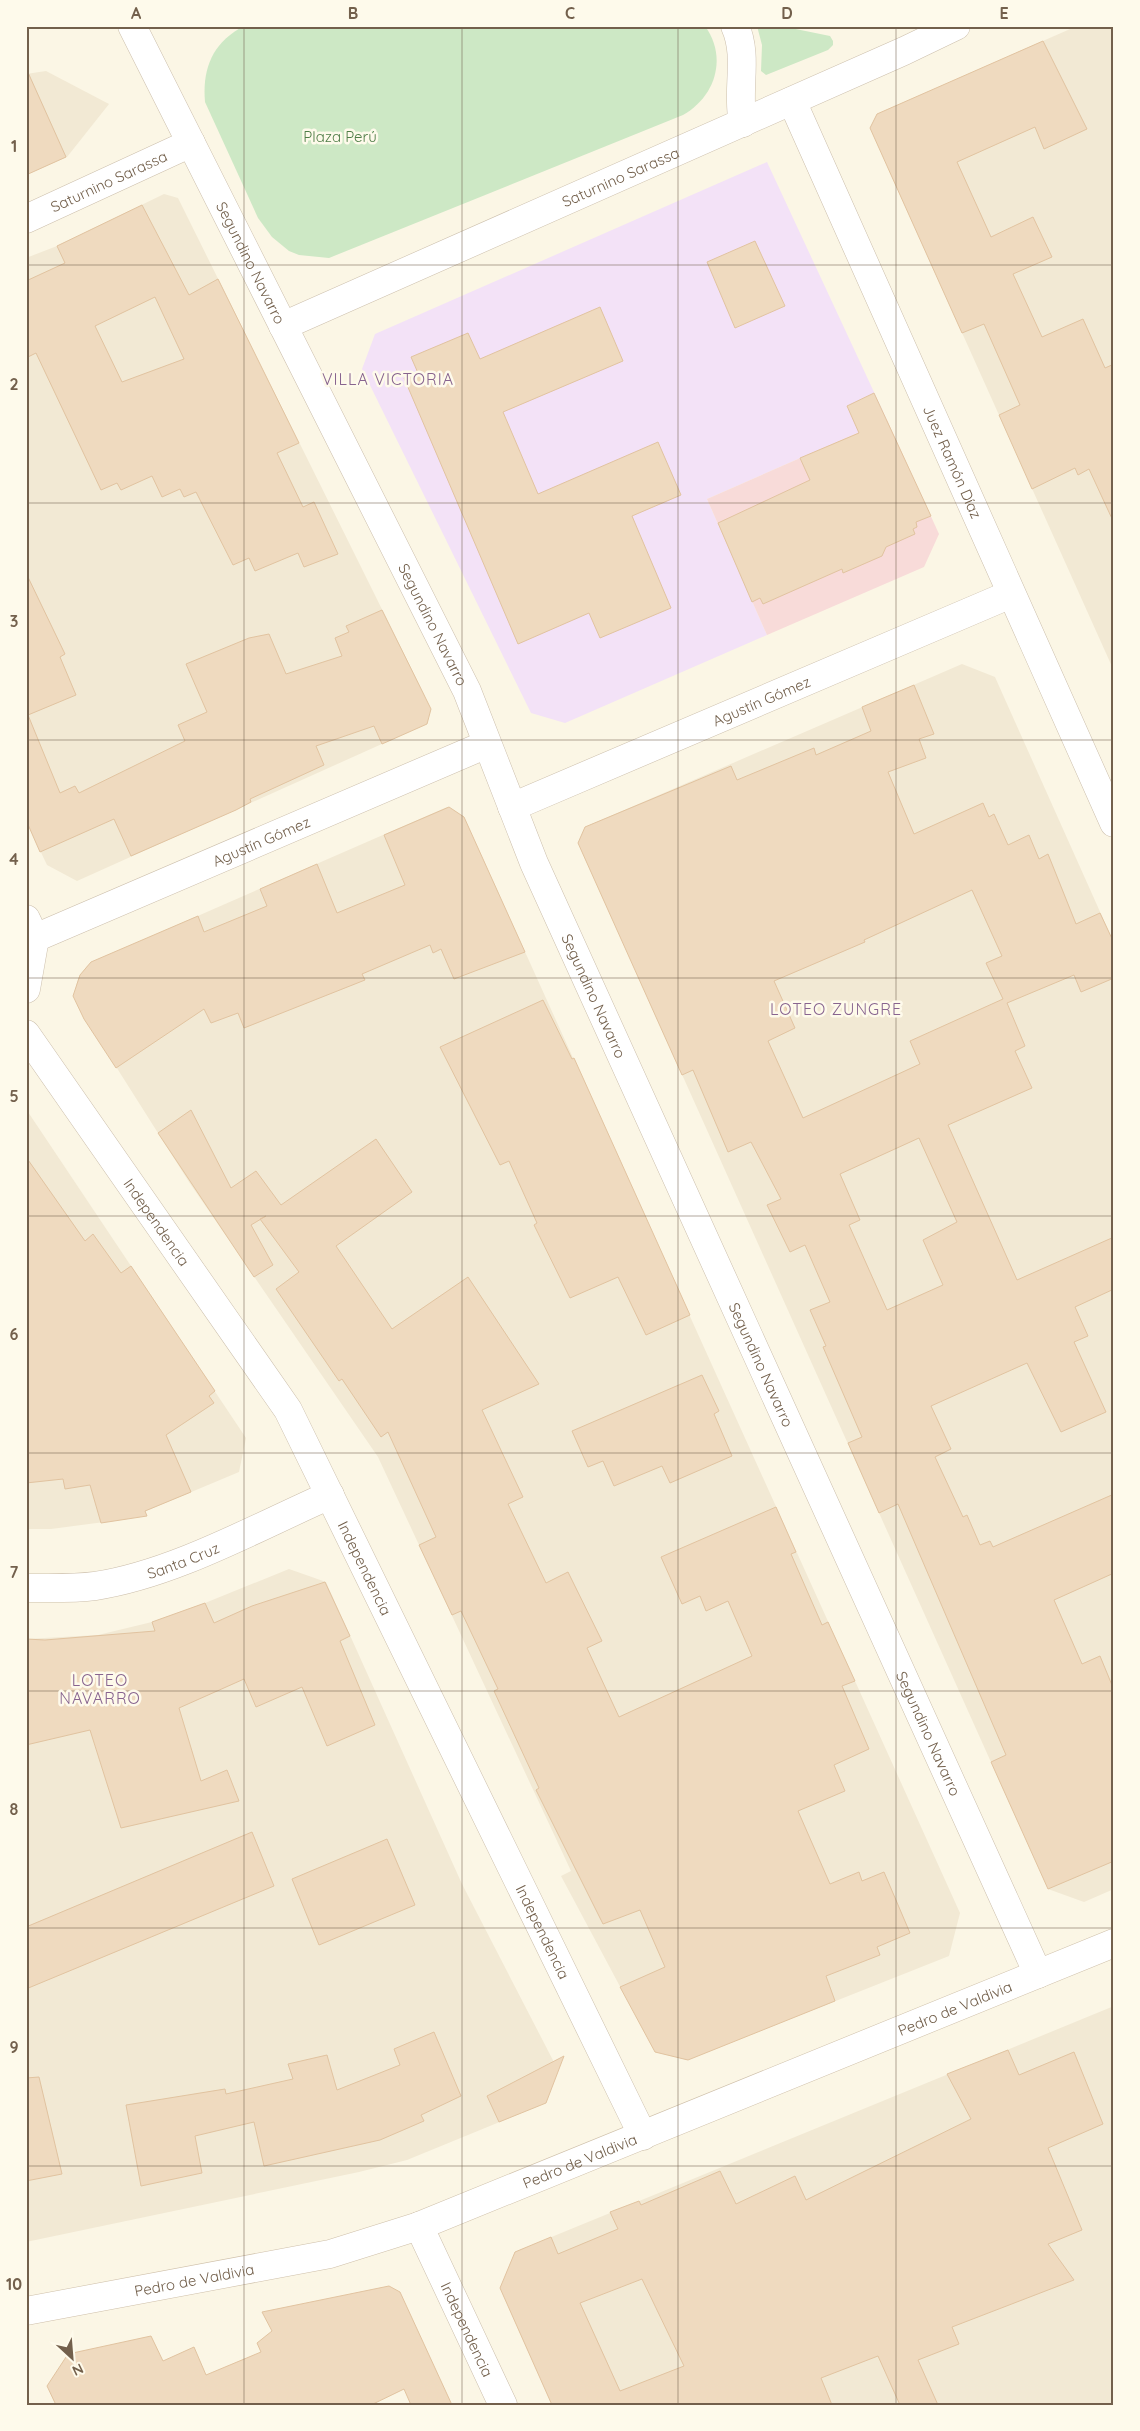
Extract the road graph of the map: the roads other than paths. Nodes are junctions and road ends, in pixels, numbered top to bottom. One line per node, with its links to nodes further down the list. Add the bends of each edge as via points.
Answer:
1 (132, 26): 6 (street, Segundino Navarro)
2 (735, 26): 5 (street, via 742,56 740,102)
3 (956, 26): 4 (street, Saturnino Sarassa)
4 (792, 101): 5 (street, Saturnino Sarassa); 9 (street, Juez Ramón Díaz)
5 (743, 123): 8 (street, Saturnino Sarassa)
6 (191, 143): 7 (street, Saturnino Sarassa); 8 (street, Segundino Navarro)
7 (26, 219)
8 (283, 326): 10 (street, Segundino Navarro, via 462,682)
9 (1011, 594): 11 (street, Agustín Gómez); 12 (street, Juez Ramón Díaz)
10 (487, 744): 11 (street, Segundino Navarro); 13 (street, Agustín Gómez)
11 (512, 807): 19 (street, Segundino Navarro, via 534,863)
12 (1114, 823)
13 (30, 928): 14 (street)
14 (26, 988)
15 (26, 1034): 16 (street, Independencia, via 288,1410)
16 (330, 1495): 17 (street, Santa Cruz, via 190,1558 140,1576 95,1586); 20 (street, Independencia)
17 (26, 1588)
18 (1114, 1943): 19 (street, Pedro de Valdivia)
19 (1038, 1974): 20 (street, Pedro de Valdivia)
20 (643, 2136): 21 (street, Pedro de Valdivia)
21 (419, 2226): 22 (street, Pedro de Valdivia, via 330,2254); 23 (street, Independencia)
22 (26, 2311)
23 (503, 2405)

